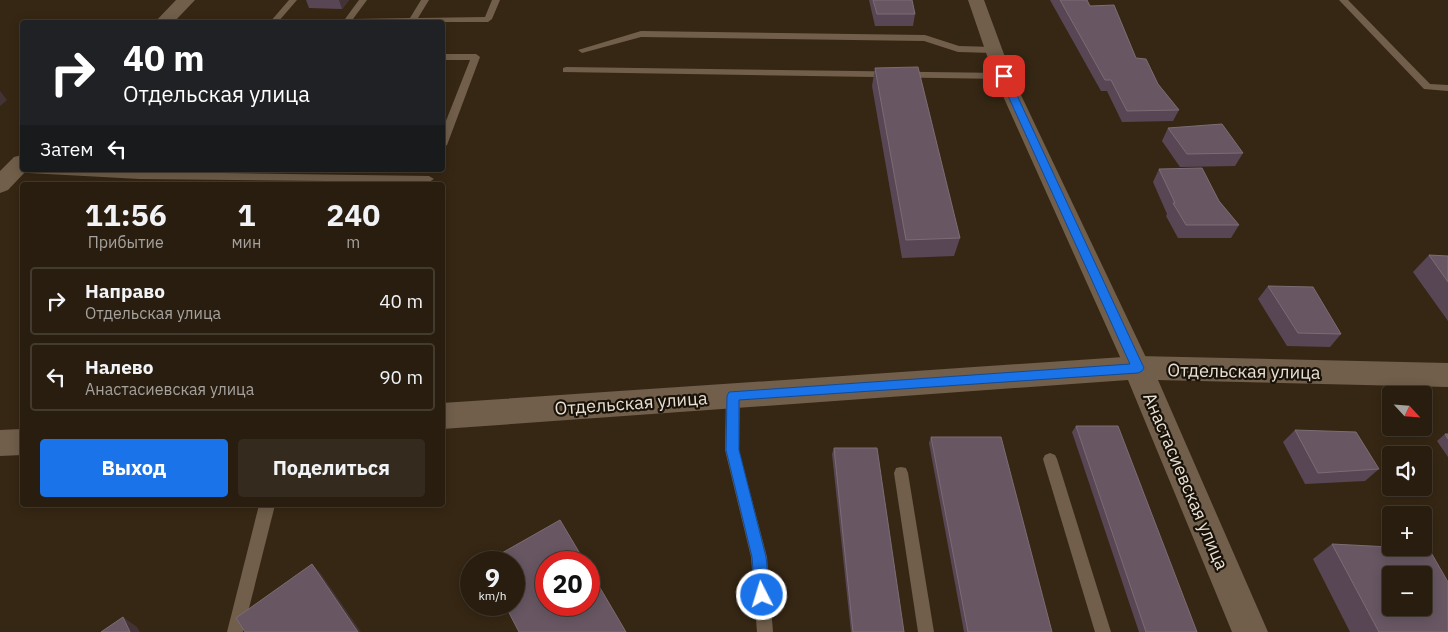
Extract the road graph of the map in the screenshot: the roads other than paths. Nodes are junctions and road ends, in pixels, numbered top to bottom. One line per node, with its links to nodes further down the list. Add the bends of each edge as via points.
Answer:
1 (186, 0): 8 (street)
2 (293, 0): 9 (lane)
3 (363, 0): 10 (lane)
4 (425, 0): 11 (lane)
5 (496, 0): 12 (lane, via 488,20)
6 (976, 0): 14 (street, Анастасиевская улица)
7 (1343, 0): 18 (lane, via 1427,87)
8 (166, 20)
9 (276, 20)
10 (348, 20)
11 (413, 20)
12 (445, 21)
13 (582, 50): 14 (lane, via 641,34 925,38 958,50)
14 (993, 50): 17 (street, Анастасиевская улица)
15 (445, 57): 19 (lane, via 476,57)
16 (566, 70): 17 (lane)
17 (1004, 76): 26 (street, Анастасиевская улица)
18 (1448, 88)
19 (445, 137)
20 (12, 172): 21 (lane)
21 (142, 173): 22 (lane)
22 (191, 177): 23 (lane)
23 (268, 178): 24 (lane)
24 (349, 178): 25 (lane)
25 (430, 178)
26 (1138, 368): 27 (street, Отдельская улица); 28 (street, Отдельская улица); 39 (street, Анастасиевская улица)
27 (1448, 375)
28 (733, 396): 29 (street, Отдельская улица); 36 (lane, via 732,450 759,557)
29 (445, 416)
30 (20, 442): 31 (street)
31 (0, 443)
32 (1050, 459): 38 (lane)
33 (901, 473): 37 (lane)
34 (266, 507): 35 (lane)
35 (235, 632)
36 (765, 632)
37 (926, 632)
38 (1103, 632)
39 (1250, 632)

